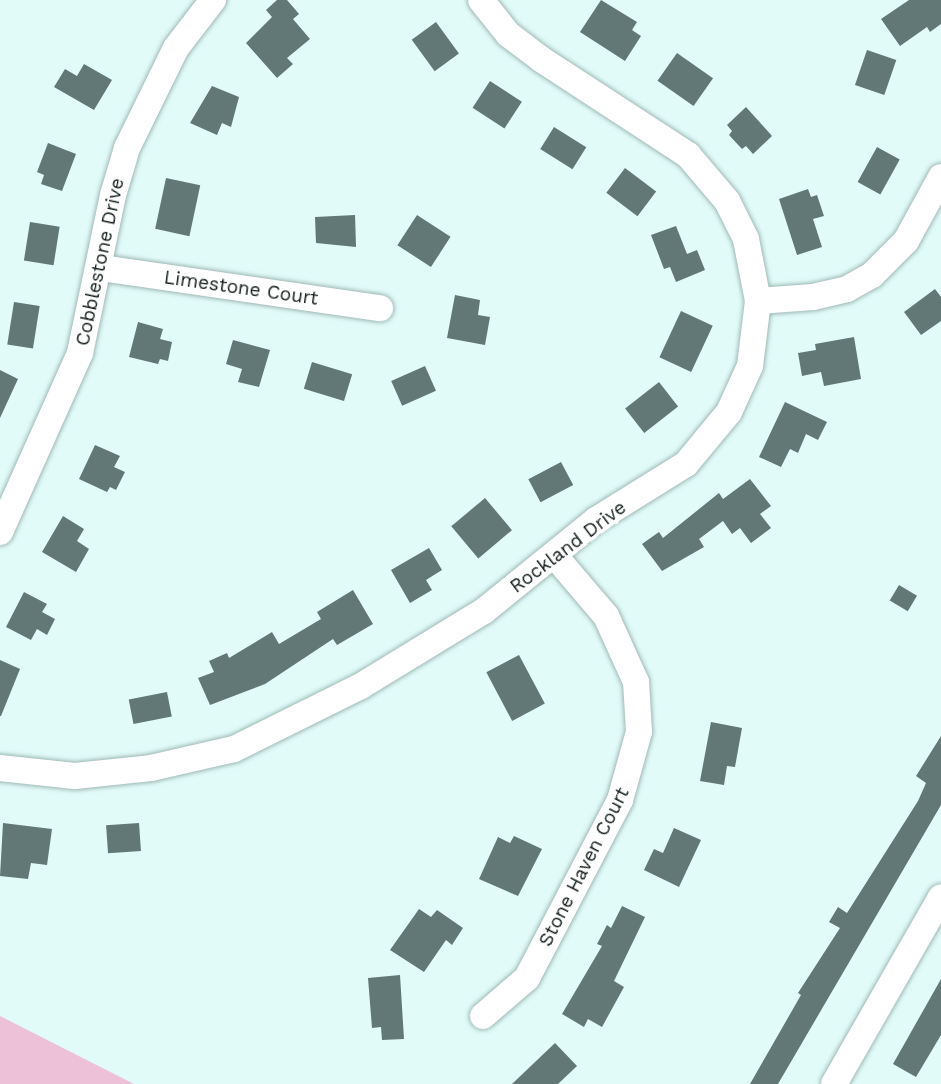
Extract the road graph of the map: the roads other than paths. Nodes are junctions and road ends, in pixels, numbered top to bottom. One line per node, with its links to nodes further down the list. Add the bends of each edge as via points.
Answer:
1 (213, 0): 4 (street, Cobblestone Drive, via 176,48 127,148 113,195)
2 (481, 0): 5 (street, Rockland Drive, via 508,34 541,59 688,155 727,201 746,239)
3 (941, 177): 5 (street, via 906,241 872,275 848,289 813,297)
4 (101, 268): 6 (street, Limestone Court); 7 (street, Cobblestone Drive, via 69,385)
5 (758, 301): 8 (street, Rockland Drive, via 750,366 729,412 686,464 596,520)
6 (380, 309)
7 (0, 532)
8 (554, 555): 9 (street, Rockland Drive, via 484,611 361,685 234,750 151,768 75,776); 11 (street, Stone Haven Court, via 606,616 636,682 639,732 620,800 527,978)
9 (0, 768)
10 (941, 897): 12 (street)
11 (483, 1016)
12 (834, 1084)

